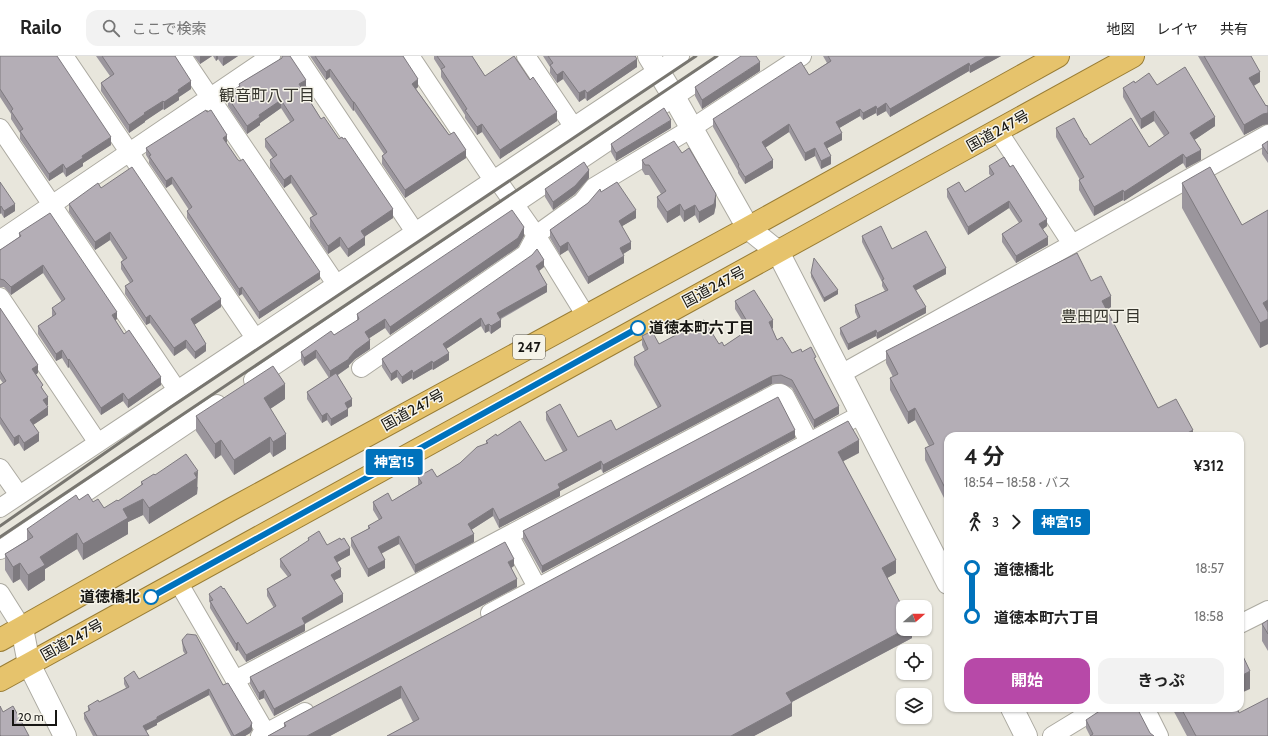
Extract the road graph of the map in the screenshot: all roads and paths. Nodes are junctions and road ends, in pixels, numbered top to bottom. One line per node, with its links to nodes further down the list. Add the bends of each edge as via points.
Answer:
1 (64, 56): 20 (street)
2 (182, 56): 13 (street)
3 (271, 56): 13 (street)
4 (297, 56): 25 (street)
5 (410, 56): 21 (street)
6 (526, 56): 15 (street)
7 (680, 56): 12 (street)
8 (735, 56): 14 (street)
9 (802, 56): 17 (street)
10 (1058, 56): 24 (highway, 国道247号 / 247)
11 (1133, 56): 18 (highway, 国道247号 / 247)
12 (653, 63): 14 (street); 15 (street)
13 (210, 97): 20 (street); 30 (street)
14 (674, 97): 17 (street); 22 (street)
15 (573, 126): 21 (street)
16 (0, 128): 23 (street)
17 (692, 128): 24 (street); 26 (street, via 594,187 582,202)
18 (998, 131): 28 (street); 29 (highway, 国道247号 / 247)
19 (1267, 136): 28 (street)
20 (129, 152): 23 (street); 33 (street)
21 (495, 179): 22 (street); 25 (street)
22 (516, 204): 26 (street); 44 (street)
23 (52, 205): 27 (street); 36 (street)
24 (748, 228): 29 (street); 32 (highway, 国道247号 / 247)
25 (415, 232): 30 (street)
26 (536, 235): 32 (street); 34 (street, via 526,254)
27 (0, 240)
28 (1072, 244): 35 (street)
29 (778, 252): 35 (street); 46 (highway, 国道247号 / 247)
30 (336, 284): 33 (street)
31 (0, 297): 39 (street)
32 (586, 316): 52 (highway, 国道247号 / 247, via 230,510)
33 (255, 338): 36 (street)
34 (361, 368)
35 (841, 374): 37 (street)
36 (177, 390): 39 (street)
37 (862, 414): 38 (street); 45 (street)
38 (809, 442): 43 (street, via 785,396 777,393); 47 (street)
39 (98, 443): 41 (street)
40 (0, 468): 41 (street)
41 (18, 495): 42 (street)
42 (0, 508)
43 (509, 535): 47 (street); 56 (street)
44 (0, 550)
45 (944, 575)
46 (178, 582): 54 (highway, 国道247号 / 247); 56 (street)
47 (537, 587): 50 (street)
48 (0, 593): 52 (street)
49 (1268, 610): 51 (street)
50 (474, 621)
51 (1244, 622)
52 (22, 628): 53 (highway, 国道247号 / 247); 54 (street)
53 (0, 640)
54 (29, 664): 55 (highway, 国道247号 / 247); 62 (street)
55 (0, 680)
56 (235, 680): 61 (street)
57 (321, 703): 61 (street)
58 (1014, 712): 63 (street)
59 (1091, 712): 64 (street)
60 (1147, 712): 65 (street)
61 (263, 734)
62 (65, 736)
63 (1026, 736)
64 (1052, 736)
65 (1159, 736)

